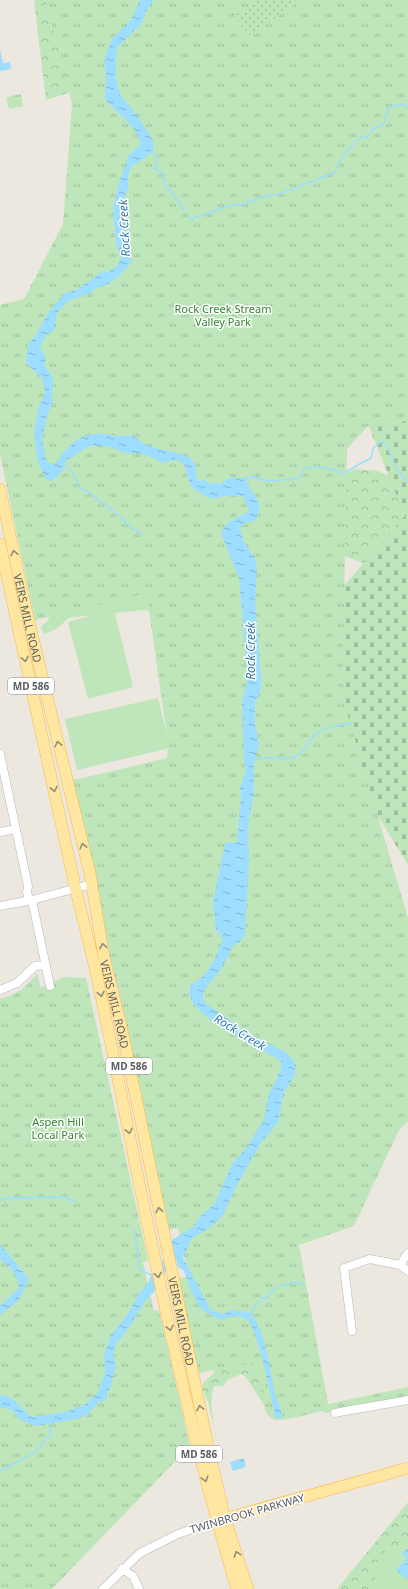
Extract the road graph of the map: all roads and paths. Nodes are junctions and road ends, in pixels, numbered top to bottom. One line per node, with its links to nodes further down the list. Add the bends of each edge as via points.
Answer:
1 (0, 489): 6 (main road, VEIRS MILL ROAD / MD 586, one-way to 1)
2 (0, 544): 7 (main road, VEIRS MILL ROAD / MD 586, one-way to 7)
3 (0, 754): 4 (street)
4 (16, 829): 5 (street); 8 (street, via 28,886 27,892)
5 (0, 832)
6 (92, 884): 7 (street); 20 (main road, VEIRS MILL ROAD / MD 586, one-way to 6, via 122,1030 104,957)
7 (75, 888): 8 (street); 20 (main road, VEIRS MILL ROAD / MD 586, one-way to 20, via 99,986 155,1259 201,1465)
8 (32, 900): 9 (street); 10 (street)
9 (0, 906)
10 (45, 965): 11 (street); 12 (street, via 35,966 17,983)
11 (50, 986)
12 (0, 990)
13 (408, 1253): 14 (street)
14 (400, 1265): 15 (street); 16 (street, via 370,1259 344,1268)
15 (408, 1271)
16 (352, 1331)
17 (408, 1400): 18 (street)
18 (335, 1413)
19 (408, 1468): 20 (main road, TWINBROOK PARKWAY)
20 (221, 1520): 21 (street, TWINBROOK PARKWAY, via 165,1540 140,1553); 24 (main road, VEIRS MILL ROAD / MD 586); 25 (main road, VEIRS MILL ROAD / MD 586, one-way to 20)
21 (122, 1569): 22 (street, TWINBROOK PARKWAY); 23 (street, via 133,1576)
22 (103, 1589)
23 (138, 1589)
24 (237, 1589)
25 (248, 1589)

